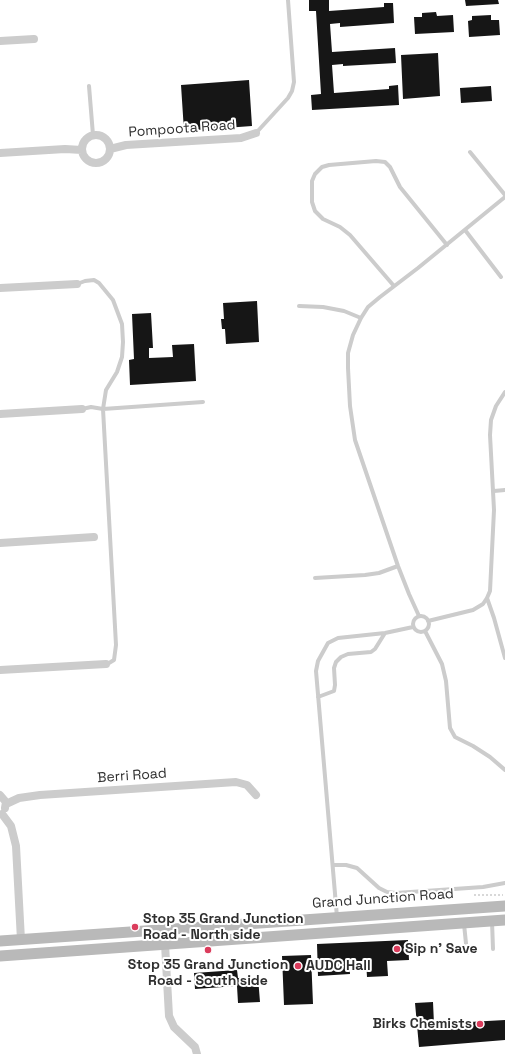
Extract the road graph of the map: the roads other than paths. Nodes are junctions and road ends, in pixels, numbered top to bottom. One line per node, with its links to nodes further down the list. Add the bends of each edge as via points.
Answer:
1 (288, 0): 5 (lane, via 294,82 292,91)
2 (34, 38): 3 (street)
3 (0, 41)
4 (89, 86): 6 (lane)
5 (256, 133): 7 (street, Pompoota Road, via 241,138 126,145)
6 (93, 135): 7 (street, via 106,138); 8 (street, via 83,142)
7 (110, 149): 8 (street, via 103,161 95,163 86,159)
8 (82, 150): 10 (street)
9 (470, 152): 11 (lane)
10 (0, 153)
11 (505, 196): 12 (lane)
12 (465, 230): 13 (lane); 14 (lane)
13 (448, 245): 16 (lane); 16 (lane, via 400,187 390,167 384,162 329,165 322,168 312,181 312,202 315,211 323,219 350,235)
14 (501, 277)
15 (77, 284): 17 (street); 23 (lane, via 94,280 99,283 114,300 122,324 122,357 106,390)
16 (394, 286): 19 (lane, via 368,307)
17 (0, 288)
18 (299, 306): 19 (lane, via 323,307)
19 (361, 318): 29 (lane, via 348,353 350,409 361,458)
20 (505, 392): 26 (lane, via 491,420)
21 (203, 402): 23 (lane)
22 (82, 409): 23 (lane); 24 (street)
23 (103, 409): 38 (lane, via 116,646 114,660)
24 (0, 414)
25 (505, 490): 26 (lane)
26 (494, 491): 31 (lane, via 490,591)
27 (94, 537): 28 (street)
28 (0, 543)
29 (398, 566): 30 (lane, via 379,573); 32 (lane)
30 (315, 578)
31 (487, 598): 33 (lane, via 473,610); 37 (lane)
32 (419, 616): 33 (lane); 34 (lane, via 413,621)
33 (428, 621): 35 (lane, via 429,626)
34 (413, 627): 35 (lane, via 419,632); 36 (lane)
35 (425, 631): 41 (lane, via 442,664 453,733)
36 (385, 633): 40 (lane, via 371,652 341,657 334,668 334,691); 40 (lane, via 338,638 328,643 318,661 316,671)
37 (505, 658)
38 (106, 664): 39 (street)
39 (0, 670)
40 (318, 697): 46 (lane)
41 (505, 770)
42 (0, 795): 44 (street)
43 (256, 795): 44 (street, Berri Road, via 247,785 236,782 40,795 19,798)
44 (6, 804): 45 (street)
45 (1, 814): 56 (street, via 11,826 16,846)
46 (333, 865): 47 (lane, via 357,868 379,888 396,893); 50 (lane)
47 (505, 883)
48 (504, 906): 49 (main road, Grand Junction Road); 52 (main road)
49 (441, 910): 50 (main road, Grand Junction Road); 53 (main road)
50 (337, 918): 54 (main road, Grand Junction Road); 55 (main road)
51 (505, 920): 52 (main road)
52 (492, 921): 53 (main road); 59 (lane)
53 (464, 923): 55 (main road); 60 (lane)
54 (164, 930): 56 (main road, Grand Junction Road); 58 (main road)
55 (338, 932): 58 (main road)
56 (21, 940): 57 (main road, Grand Junction Road); 61 (main road)
57 (0, 941)
58 (165, 944): 61 (main road); 63 (street, via 170,1016 174,1027 195,1047)
59 (493, 949)
60 (467, 953)
61 (23, 954): 62 (main road)
62 (0, 956)
63 (197, 1054)

